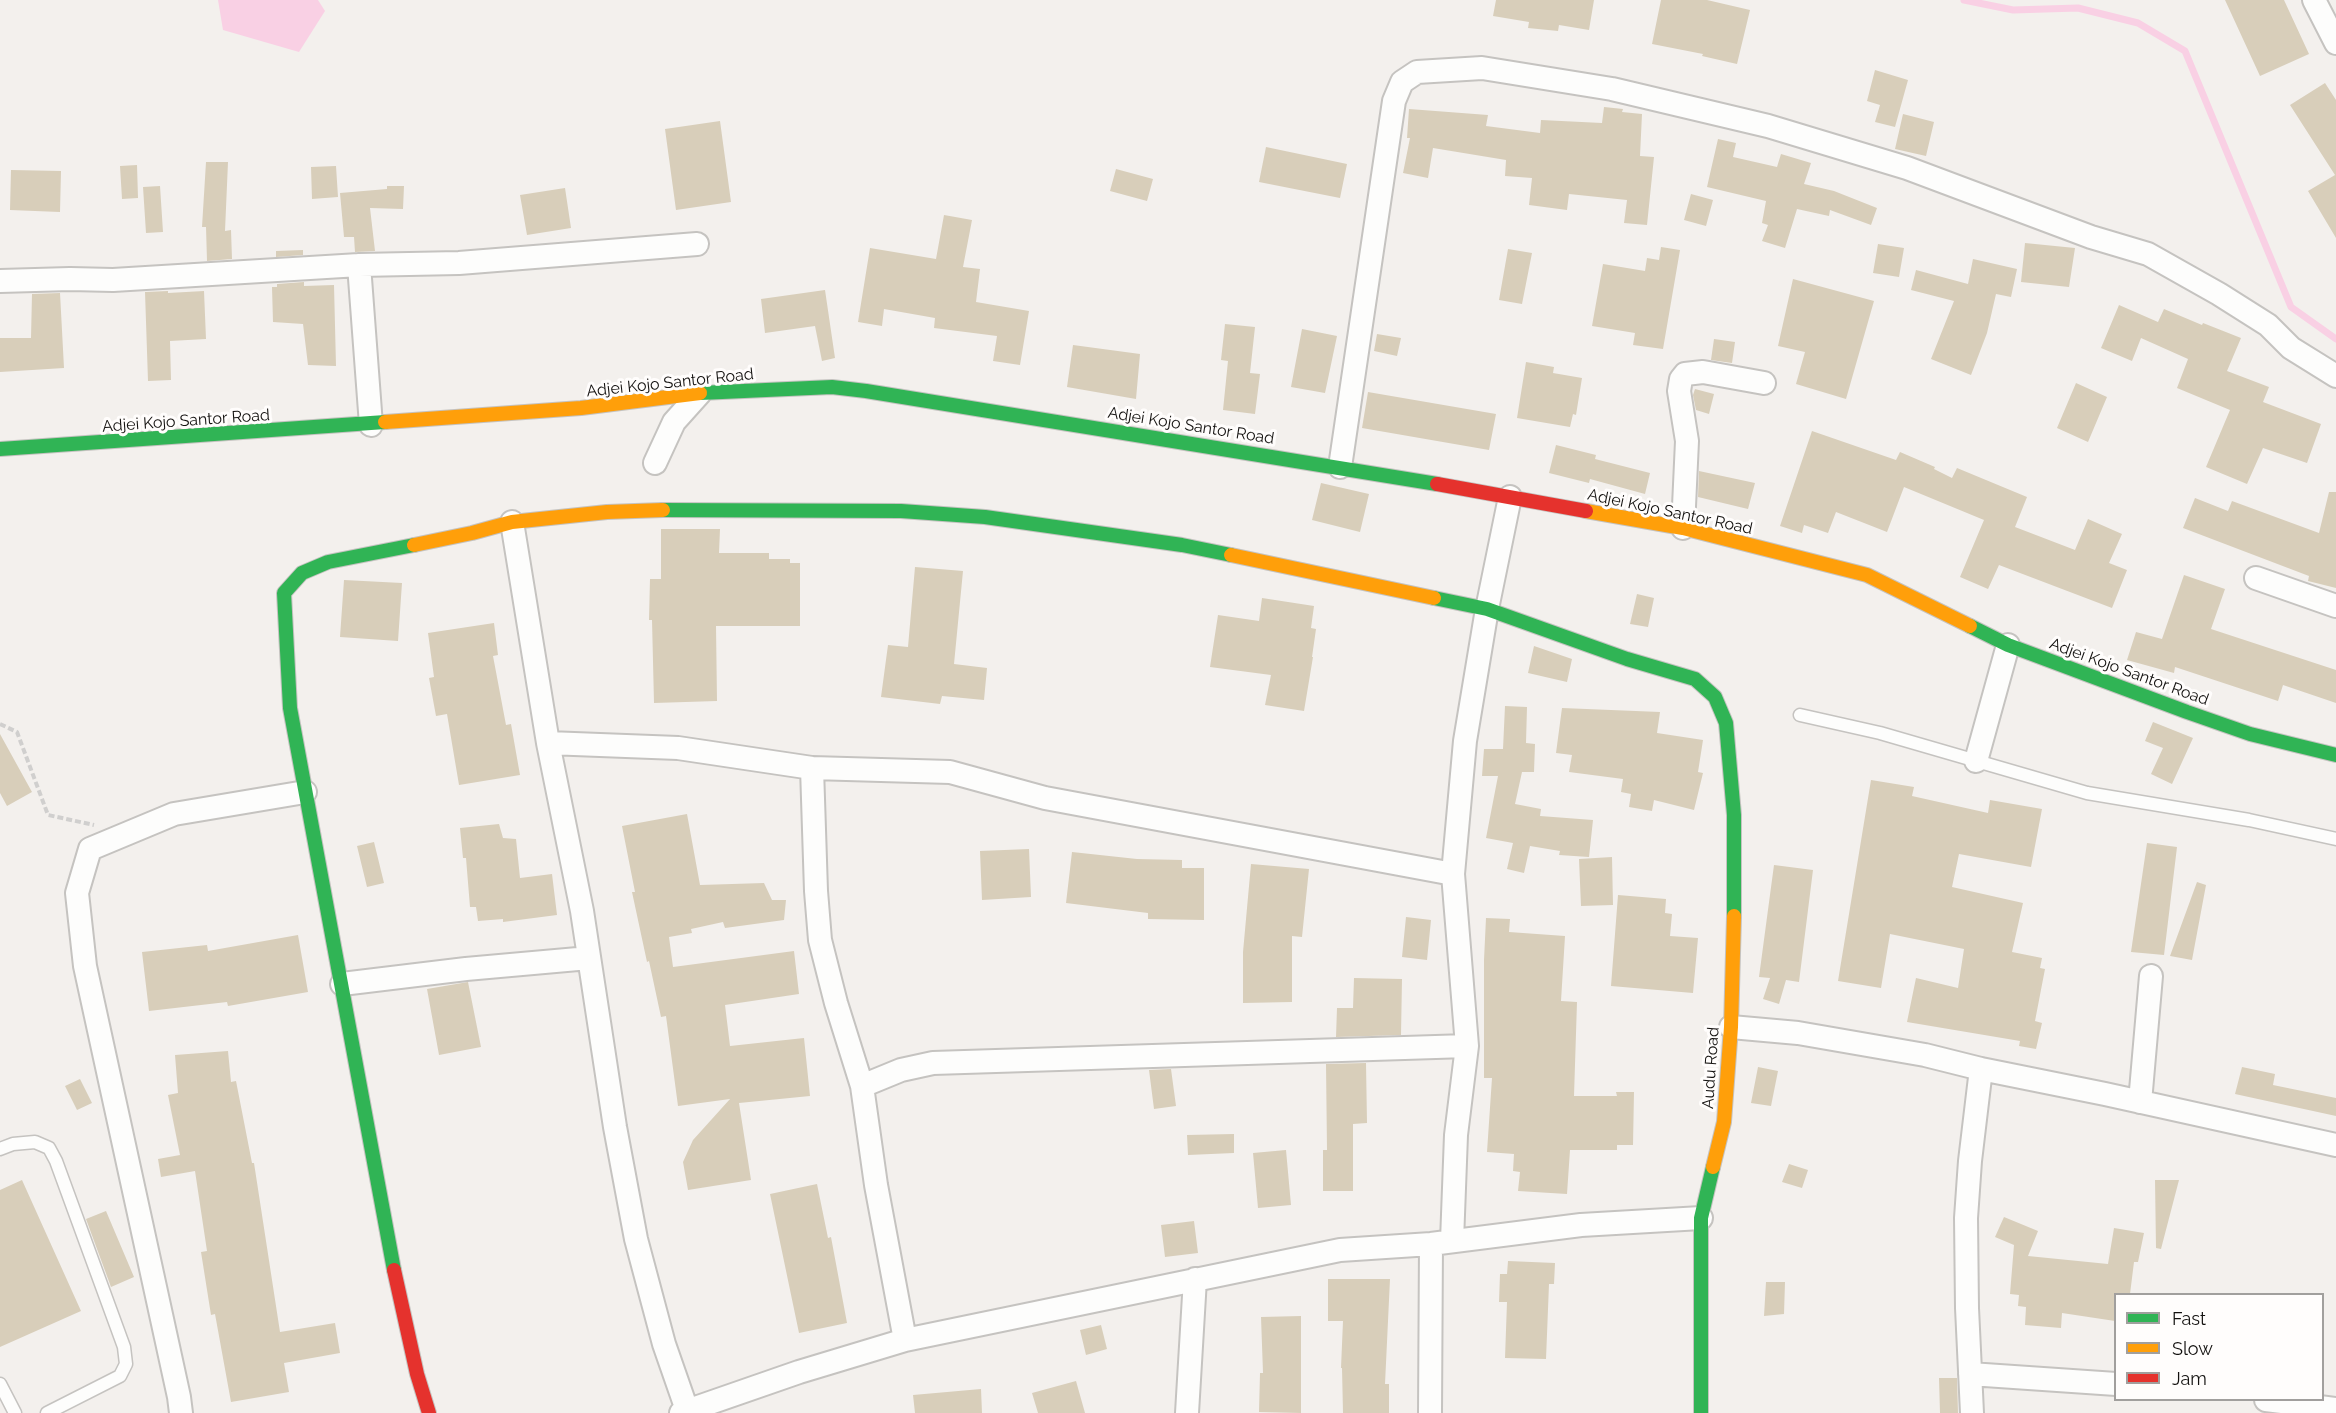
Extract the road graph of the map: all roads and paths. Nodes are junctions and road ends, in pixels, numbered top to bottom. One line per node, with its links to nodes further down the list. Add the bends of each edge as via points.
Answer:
1 (2314, 0): 2 (street)
2 (2336, 43)
3 (697, 244): 4 (street, via 459,262)
4 (359, 265): 5 (street, via 113,280); 9 (street)
5 (0, 281)
6 (2336, 376): 12 (street, via 2291,348 2268,325 2148,254 2091,237 1907,168 1768,126 1612,89 1482,68 1417,72 1402,82 1394,101)
7 (1764, 383): 15 (street, via 1703,372 1685,374 1681,379 1686,441)
8 (700, 393): 9 (street, Adjei Kojo Santor Road, via 581,408); 11 (street, via 674,422); 12 (street, Adjei Kojo Santor Road, via 832,387 867,391)
9 (371, 424): 10 (street, Adjei Kojo Santor Road)
10 (0, 449)
11 (655, 463)
12 (1340, 467): 13 (street, Adjei Kojo Santor Road)
13 (1510, 497): 15 (street, Adjei Kojo Santor Road); 18 (street)
14 (512, 522): 18 (street, Audu Road, via 649,510 901,511 985,517 1182,545); 22 (street); 26 (street, Audu Road, via 328,562 302,573 284,593 290,708)
15 (1683, 528): 19 (street, Adjei Kojo Santor Road, via 1867,575)
16 (2256, 578): 17 (street)
17 (2336, 606)
18 (1487, 609): 29 (street, via 1465,741); 33 (street, Audu Road, via 1695,679 1715,697 1726,723 1734,815)
19 (2008, 645): 23 (street, Adjei Kojo Santor Road, via 2240,730); 24 (street)
20 (1800, 715): 24 (lane)
21 (0, 724): 27 (path, via 17,732 48,815 90,823)
22 (548, 743): 25 (street, via 678,748); 30 (street)
23 (2336, 755)
24 (1976, 761): 28 (lane, via 2087,793 2249,819)
25 (812, 768): 29 (street, via 950,772 1056,801); 36 (street, via 820,940)
26 (305, 792): 27 (street, via 174,814); 32 (street, Audu Road)
27 (119, 838): 52 (street, via 90,849 77,893 84,956)
28 (2336, 839)
29 (1453, 874): 34 (street)
30 (589, 958): 32 (street); 49 (street, via 636,1239)
31 (2151, 976): 37 (street)
32 (342, 984): 53 (street, Audu Road, via 400,1300)
33 (1731, 1027): 35 (street, via 1810,1035 1925,1055); 40 (street, Audu Road, via 1724,1122)
34 (1467, 1046): 36 (street, via 933,1063 901,1070); 41 (street)
35 (1981, 1070): 37 (street); 44 (street, via 1966,1218)
36 (862, 1086): 43 (street)
37 (2140, 1102): 38 (street)
38 (2336, 1145)
39 (0, 1149): 51 (lane, via 34,1142 49,1148 124,1347 126,1364 120,1376)
40 (1701, 1218): 41 (street, via 1581,1225); 56 (street, Audu Road)
41 (1441, 1243): 42 (street, via 1340,1250); 55 (street)
42 (1195, 1279): 43 (street); 54 (street)
43 (905, 1340): 49 (street)
44 (1970, 1374): 46 (street); 57 (street)
45 (0, 1384): 50 (lane)
46 (2114, 1384)
47 (2274, 1401): 48 (street)
48 (2336, 1409)
49 (684, 1412)
50 (15, 1413)
51 (47, 1413)
52 (181, 1413)
53 (429, 1413)
54 (1186, 1413)
55 (1430, 1413)
56 (1701, 1413)
57 (1972, 1413)

